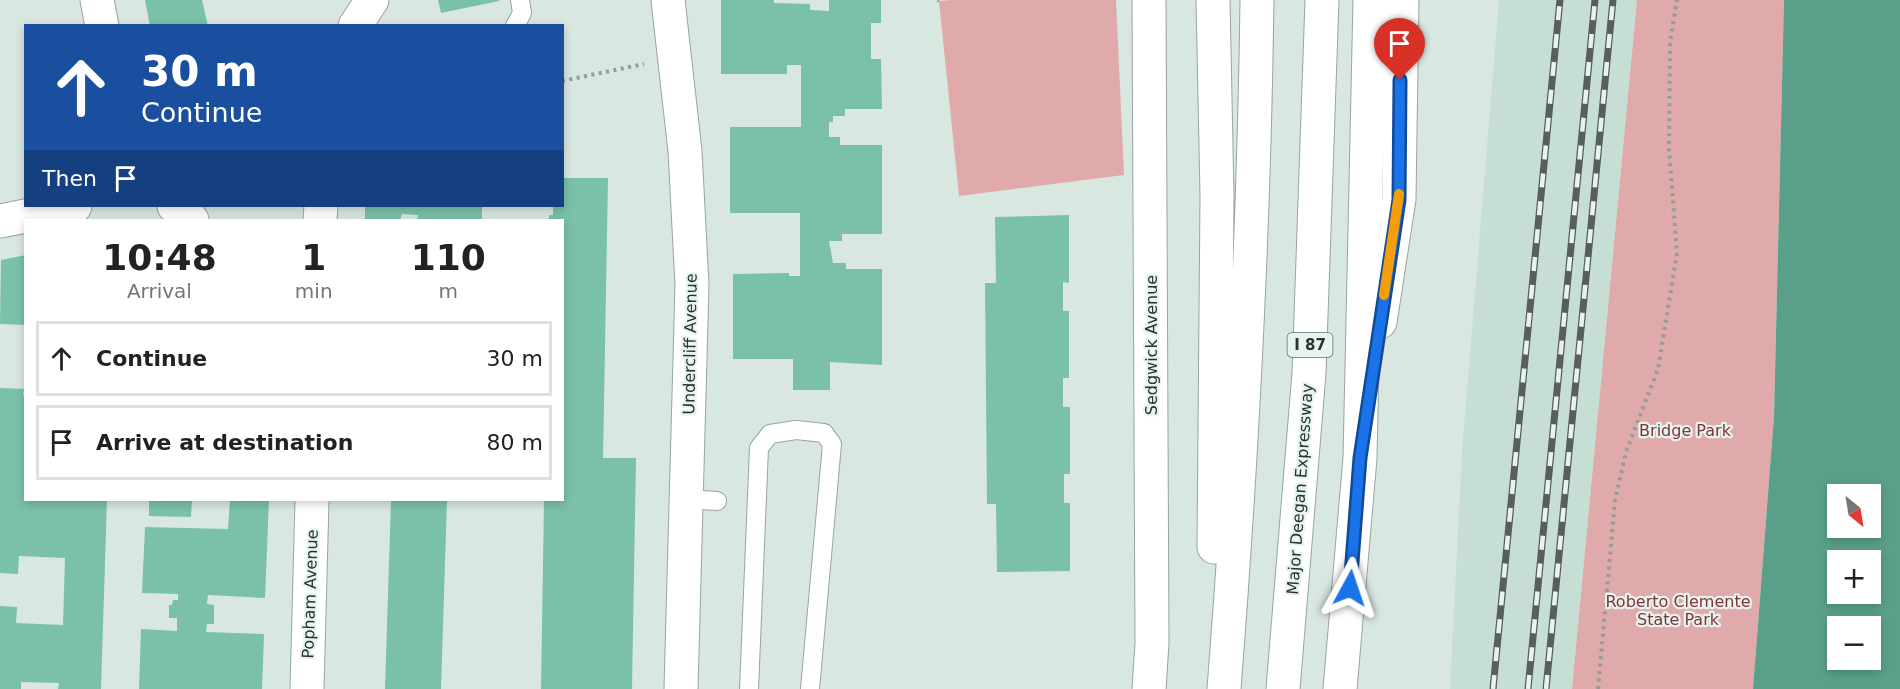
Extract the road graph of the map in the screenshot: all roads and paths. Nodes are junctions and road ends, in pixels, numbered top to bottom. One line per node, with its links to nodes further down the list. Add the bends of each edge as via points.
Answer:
1 (97, 0): 12 (main road)
2 (372, 0): 13 (main road)
3 (520, 0): 14 (lane, via 522,13)
4 (668, 0): 24 (main road, Undercliff Avenue, via 684,141 702,500)
5 (1149, 0): 27 (main road, Sedgwick Avenue)
6 (1214, 0): 28 (main road, via 1218,343)
7 (1257, 0): 29 (main road, via 1248,326)
8 (1322, 0): 30 (main road, Major Deegan Expressway / I 87, via 1309,373)
9 (1370, 0): 21 (main road)
10 (1402, 0): 21 (main road, via 1399,200)
11 (1677, 0): 32 (path, via 1670,42 1669,149 1677,253 1658,369 1626,452 1615,501)
12 (102, 24)
13 (356, 24)
14 (516, 24)
15 (647, 63): 16 (path)
16 (564, 81)
17 (70, 207): 20 (main road)
18 (175, 207): 19 (main road)
19 (191, 219)
20 (0, 221)
21 (1360, 458): 31 (main road)
22 (312, 501): 23 (main road, Popham Avenue)
23 (307, 689)
24 (681, 689)
25 (749, 689): 26 (lane, via 753,503 759,448 770,434 795,430 824,433 832,444)
26 (810, 689)
27 (1149, 689)
28 (1212, 689)
29 (1224, 689)
30 (1284, 689)
31 (1340, 689)
32 (1598, 689)

